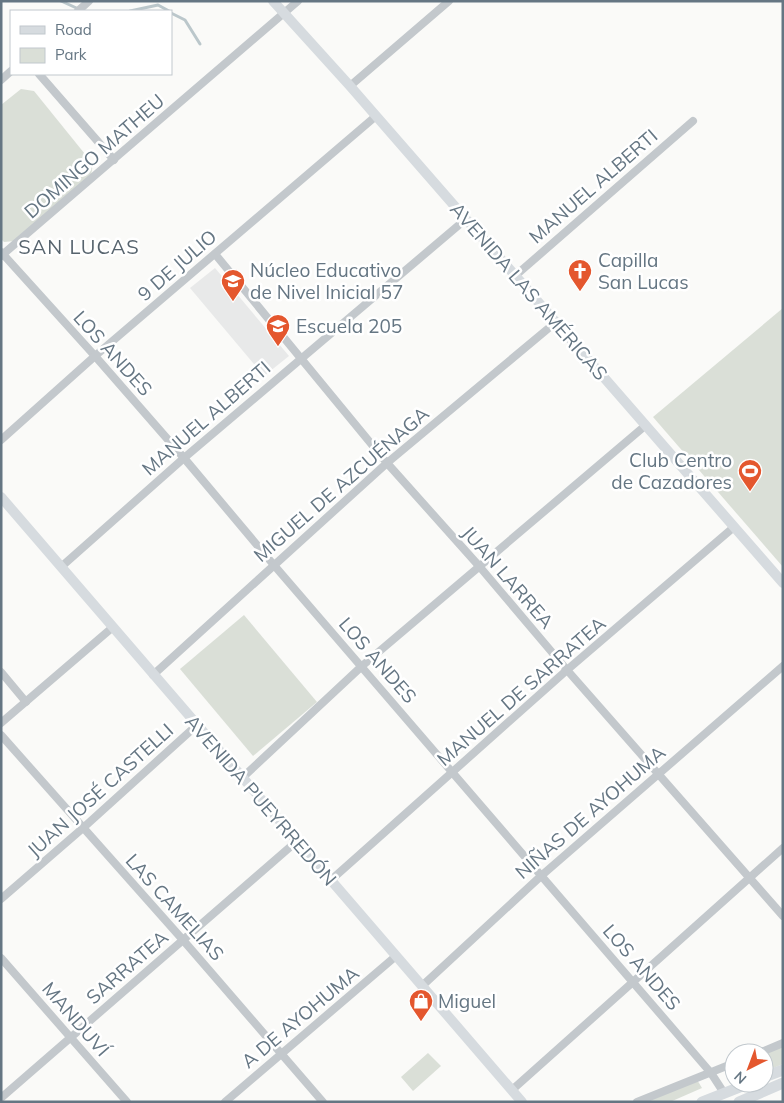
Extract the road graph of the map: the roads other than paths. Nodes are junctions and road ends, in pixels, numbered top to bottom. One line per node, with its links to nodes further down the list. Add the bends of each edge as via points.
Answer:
1 (89, 1): 5 (street)
2 (273, 1): 6 (main road, AVENIDA LAS AMÉRICAS)
3 (298, 1): 6 (street, DOMINGO MATHEU)
4 (449, 1): 8 (street)
5 (79, 10)
6 (284, 14): 8 (main road, AVENIDA LAS AMÉRICAS); 11 (street, DOMINGO MATHEU)
7 (40, 75): 11 (street)
8 (350, 86): 9 (main road, AVENIDA LAS AMÉRICAS)
9 (376, 116): 12 (main road, AVENIDA LAS AMÉRICAS); 14 (street, 9 DE JULIO)
10 (692, 121): 15 (street, MANUEL ALBERTI)
11 (114, 160): 13 (street, DOMINGO MATHEU)
12 (466, 219): 15 (main road, AVENIDA LAS AMÉRICAS); 18 (street, MANUEL ALBERTI)
13 (2, 254): 17 (street, LOS ANDES)
14 (215, 254): 17 (street, 9 DE JULIO); 18 (street, JUAN LARREA)
15 (515, 276): 16 (main road, AVENIDA LAS AMÉRICAS)
16 (556, 322): 19 (main road, AVENIDA LAS AMÉRICAS); 22 (street, MIGUEL DE AZCUÉNAGA)
17 (96, 356): 20 (street, 9 DE JULIO); 21 (street, LOS ANDES)
18 (300, 358): 21 (street, MANUEL ALBERTI); 22 (street, JUAN LARREA)
19 (646, 426): 24 (main road, AVENIDA LAS AMÉRICAS); 26 (street)
20 (1, 440)
21 (184, 458): 25 (street, LOS ANDES); 27 (street, MANUEL ALBERTI)
22 (386, 463): 25 (street, MIGUEL DE AZCUÉNAGA); 26 (street, JUAN LARREA)
23 (1, 497): 27 (main road, AVENIDA PUEYRREDÓN)
24 (734, 527): 28 (main road, AVENIDA LAS AMÉRICAS); 32 (street, MANUEL DE SARRATEA)
25 (273, 564): 30 (street, LOS ANDES); 34 (street, MIGUEL DE AZCUÉNAGA)
26 (479, 566): 30 (street); 32 (street, JUAN LARREA)
27 (61, 567): 29 (main road, AVENIDA PUEYRREDÓN)
28 (783, 583)
29 (113, 627): 34 (main road, AVENIDA PUEYRREDÓN); 35 (street)
30 (362, 666): 39 (street, LOS ANDES); 41 (street)
31 (783, 666): 40 (street, NIÑAS DE AYOHUMA)
32 (567, 670): 39 (street, MANUEL DE SARRATEA); 40 (street, JUAN LARREA)
33 (1, 672): 35 (street)
34 (153, 675): 37 (main road, AVENIDA PUEYRREDÓN)
35 (26, 702): 36 (street)
36 (1, 723)
37 (197, 725): 41 (main road, AVENIDA PUEYRREDÓN); 42 (street, JUAN JOSÉ CASTELLI)
38 (1, 735): 42 (street, LAS CAMELIAS)
39 (453, 772): 45 (street, LOS ANDES); 47 (street, MANUEL DE SARRATEA)
40 (658, 773): 45 (street, NIÑAS DE AYOHUMA); 46 (street, JUAN LARREA)
41 (242, 778): 43 (main road, AVENIDA PUEYRREDÓN)
42 (83, 828): 48 (street, JUAN JOSÉ CASTELLI); 50 (street, LAS CAMELIAS)
43 (297, 841): 47 (main road, AVENIDA PUEYRREDÓN); 50 (street, SARRATEA)
44 (783, 848): 46 (street)
45 (541, 876): 53 (street, LOS ANDES); 54 (street, NIÑAS DE AYOHUMA)
46 (749, 877): 49 (street, JUAN LARREA); 53 (street)
47 (331, 880): 51 (main road, AVENIDA PUEYRREDÓN)
48 (1, 899)
49 (783, 916)
50 (183, 940): 55 (street, SARRATEA); 56 (street, LAS CAMELIAS)
51 (396, 956): 54 (main road, AVENIDA PUEYRREDÓN); 56 (street, A DE AYOHUMA)
52 (1, 958): 55 (street, MANDUVÍ)
53 (633, 981): 58 (street, LOS ANDES); 60 (street)
54 (422, 986): 60 (main road, AVENIDA PUEYRREDÓN)
55 (71, 1037): 62 (street, SARRATEA); 63 (street, MANDUVÍ)
56 (280, 1054): 64 (street, A DE AYOHUMA); 65 (street, LAS CAMELIAS)
57 (724, 1067): 58 (street)
58 (711, 1073): 61 (street, LOS ANDES); 67 (street)
59 (783, 1084): 69 (main road)
60 (512, 1090): 66 (main road, AVENIDA PUEYRREDÓN)
61 (724, 1093): 68 (main road)
62 (1, 1098)
63 (127, 1102)
64 (225, 1102)
65 (323, 1102)
66 (522, 1102)
67 (637, 1102)
68 (702, 1102)
69 (739, 1102)

